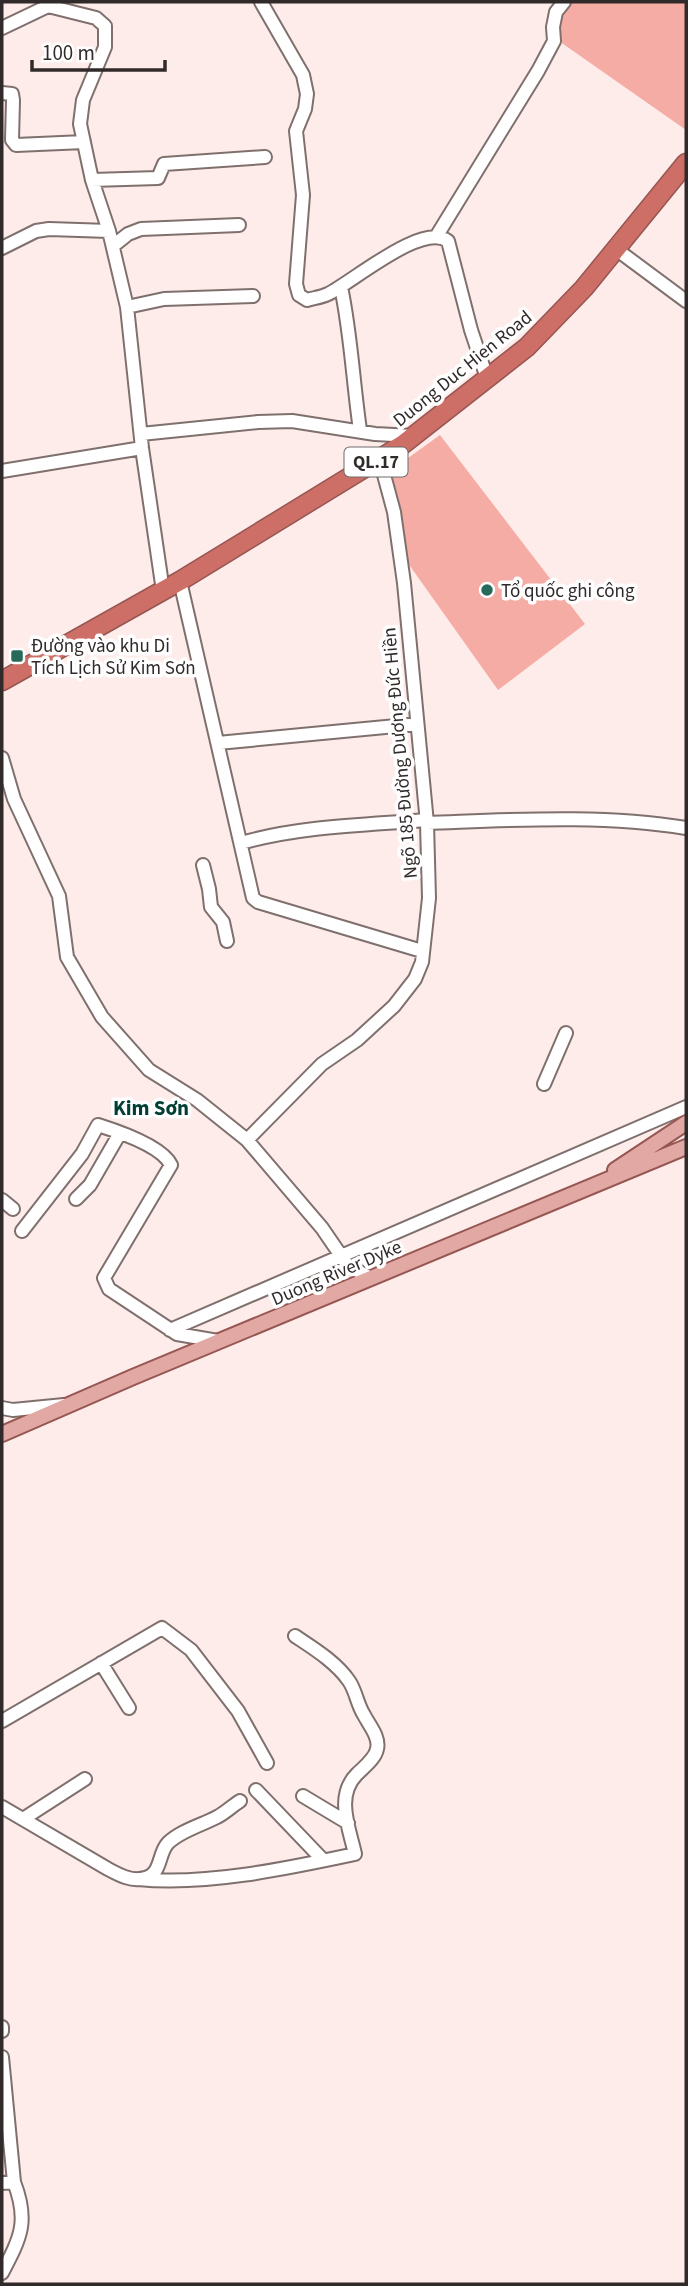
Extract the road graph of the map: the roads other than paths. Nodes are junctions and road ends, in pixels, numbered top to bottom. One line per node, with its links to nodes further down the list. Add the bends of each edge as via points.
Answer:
1 (261, 2): 16 (street, via 303,75 307,94 296,131 303,195 299,295 307,300)
2 (564, 2): 12 (street, via 556,12 554,41 538,71)
3 (48, 4): 4 (street); 6 (street, via 101,20 106,29 105,47 82,109)
4 (2, 27)
5 (2, 93): 6 (street, via 12,94 12,140 16,145)
6 (84, 142): 9 (street)
7 (265, 157): 9 (street, via 164,164 158,178)
8 (686, 163): 15 (highway, Duong Duc Hien Road / QL.17)
9 (92, 180): 11 (street)
10 (239, 225): 13 (street, via 141,229)
11 (109, 231): 13 (street); 14 (street, via 48,229)
12 (436, 237): 16 (street, via 406,244); 20 (street, via 448,241)
13 (113, 246): 19 (street)
14 (2, 248)
15 (616, 250): 18 (street); 20 (highway, Duong Duc Hien Road / QL.17, via 527,347)
16 (341, 287): 21 (street)
17 (253, 296): 19 (street, via 164,299)
18 (686, 301)
19 (127, 307): 22 (street)
20 (488, 377): 23 (highway, Duong Duc Hien Road / QL.17)
21 (360, 430): 22 (street, via 281,422); 23 (street)
22 (141, 434): 24 (street)
23 (413, 436): 25 (highway, Duong Duc Hien Road / QL.17)
24 (142, 448): 26 (street); 28 (street)
25 (380, 460): 27 (highway, Duong Duc Hien Road / QL.17); 30 (street, Ngõ 185 Đường Dương Đức Hiền, via 396,524)
26 (2, 471)
27 (180, 581): 28 (highway, Duong Duc Hien Road / QL.17); 31 (street)
28 (163, 591): 29 (highway, Duong Duc Hien Road / QL.17)
29 (2, 681)
30 (417, 724): 31 (street); 33 (street, Ngõ 185 Đường Dương Đức Hiền)
31 (218, 743): 35 (street)
32 (2, 758): 44 (street, via 14,799 59,896 66,957 102,1017 149,1070)
33 (427, 822): 34 (street, via 599,820); 35 (street, via 311,830); 38 (street, Ngõ 185 Đường Dương Đức Hiền, via 429,898)
34 (686, 828)
35 (241, 843): 38 (street, via 251,894 258,902)
36 (203, 865): 37 (street, via 211,907 223,922)
37 (227, 941)
38 (422, 951): 44 (street, Ngõ 185 Đường Dương Đức Hiền, via 422,962 405,994 358,1040 322,1064)
39 (566, 1033): 40 (street)
40 (544, 1084)
41 (686, 1107): 51 (street)
42 (686, 1123): 46 (main road)
43 (120, 1133): 47 (street, via 90,1185); 50 (street, via 98,1125 82,1154); 54 (street, via 157,1151 171,1165 104,1278 105,1284)
44 (247, 1140): 51 (street)
45 (686, 1147): 46 (main road, Duong River Dyke)
46 (590, 1186): 52 (main road, Duong River Dyke)
47 (76, 1199)
48 (2, 1200): 49 (street)
49 (13, 1209)
50 (22, 1231)
51 (345, 1261): 52 (street); 53 (street); 54 (street)
52 (371, 1278): 53 (main road, Duong River Dyke)
53 (344, 1290): 55 (main road, Duong River Dyke)
54 (170, 1330): 55 (street)
55 (218, 1341): 56 (main road, Duong River Dyke)
56 (67, 1405): 57 (street); 58 (main road, Duong River Dyke)
57 (2, 1408)
58 (2, 1434)
59 (295, 1636): 70 (street, via 349,1681 376,1736 375,1755 349,1781 345,1792)
60 (101, 1663): 61 (street); 62 (street); 63 (street, via 162,1628 191,1650 238,1711)
61 (129, 1708)
62 (2, 1721)
63 (267, 1763)
64 (85, 1779): 69 (street)
65 (256, 1790): 71 (street)
66 (303, 1796): 70 (street)
67 (240, 1801): 72 (street, via 171,1840 154,1873)
68 (2, 1807): 69 (street)
69 (23, 1819): 72 (street, via 108,1869)
70 (348, 1823): 71 (street, via 355,1854)
71 (323, 1860): 72 (street, via 249,1873 167,1881)
72 (138, 1879)
73 (2, 2057): 74 (street)
74 (8, 2182): 75 (street, via 21,2200 23,2227)
75 (2, 2273)

